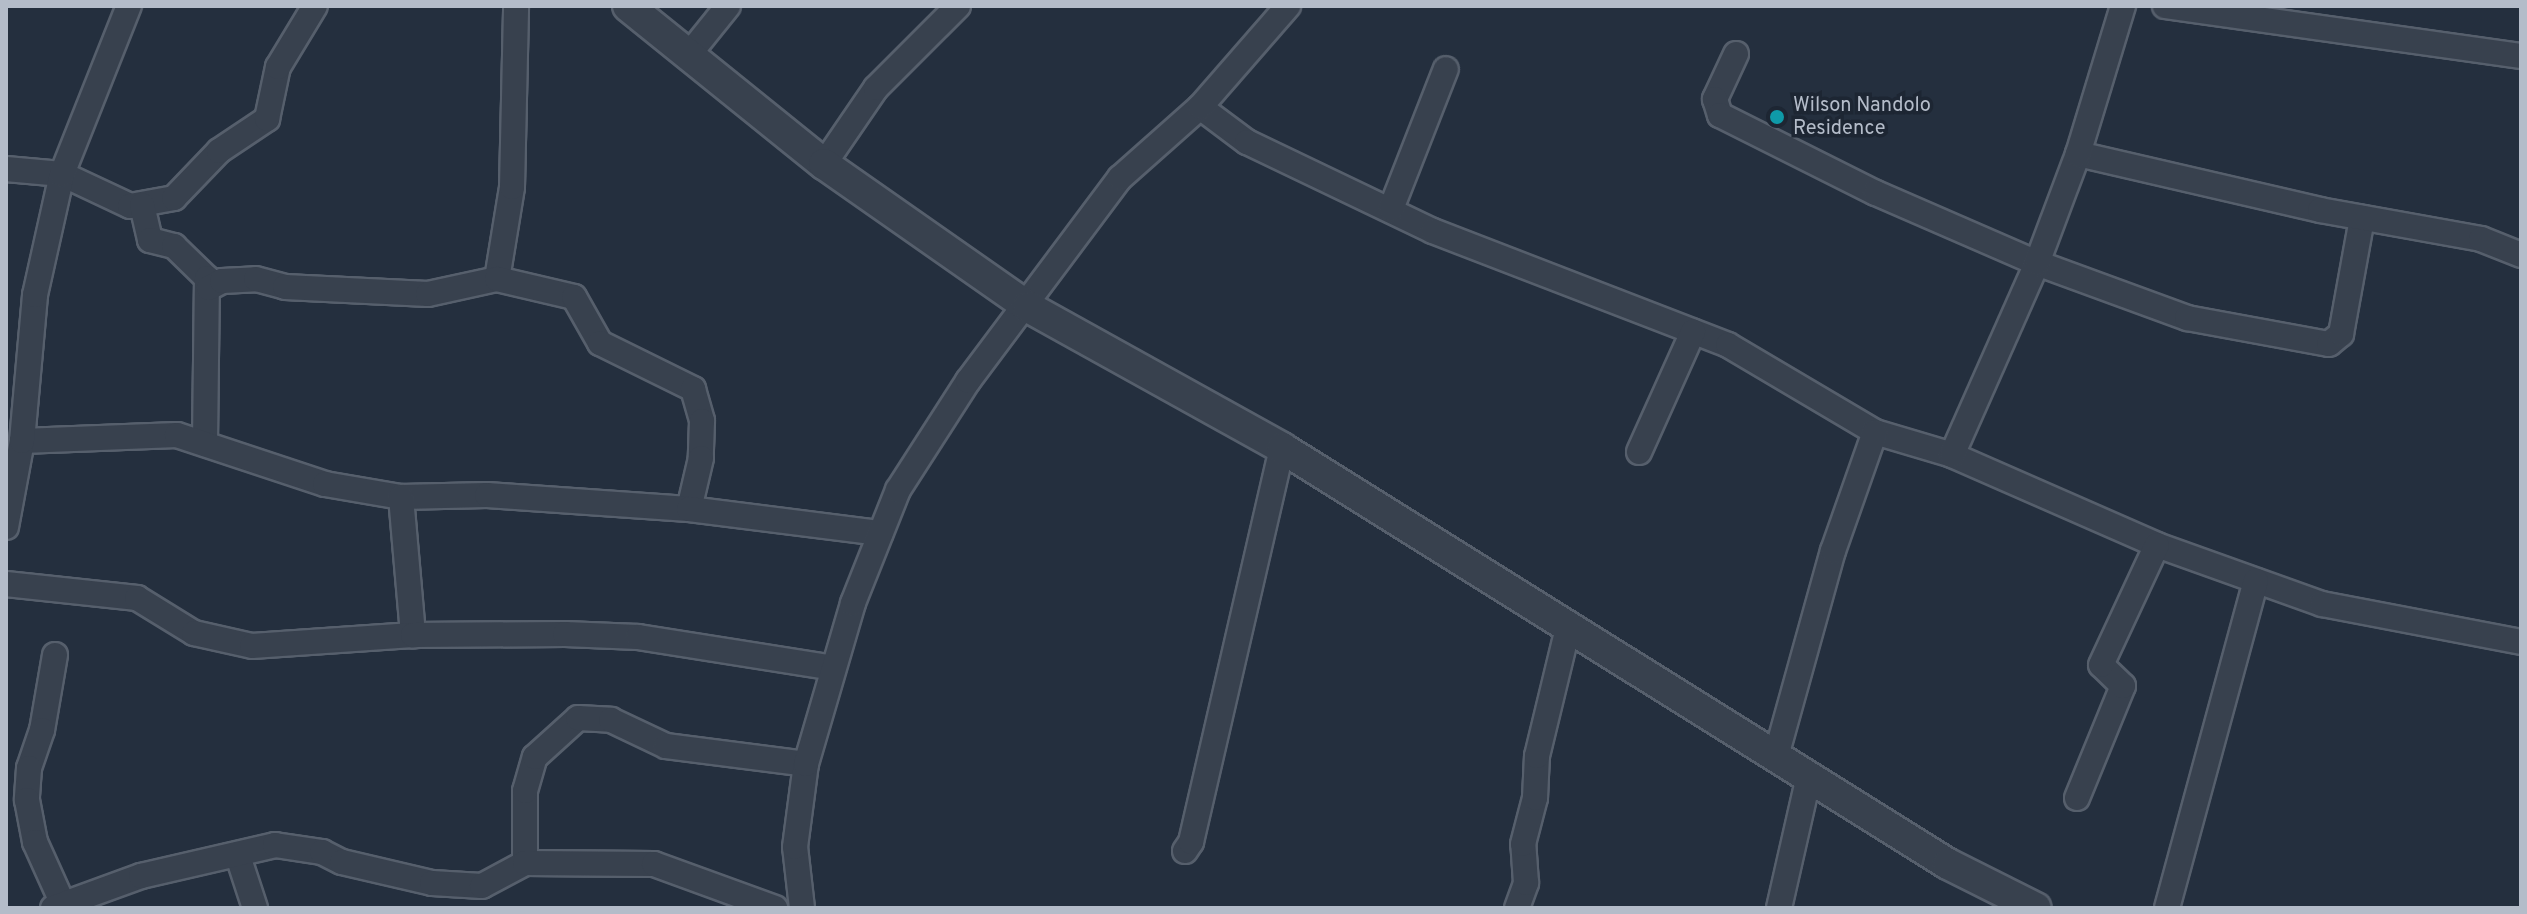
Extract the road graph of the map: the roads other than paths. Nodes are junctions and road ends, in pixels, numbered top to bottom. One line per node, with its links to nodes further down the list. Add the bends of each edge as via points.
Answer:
1 (129, 6): 18 (street)
2 (315, 6): 19 (street, via 278,67 267,119 219,151 174,198)
3 (516, 6): 24 (street, via 512,187)
4 (628, 6): 12 (street)
5 (728, 6): 12 (street)
6 (958, 6): 16 (street, via 876,88)
7 (1288, 6): 14 (street)
8 (2123, 6): 15 (street)
9 (2165, 6): 11 (street)
10 (1736, 54): 23 (street, via 1715,99 1720,115 1876,193)
11 (2521, 56)
12 (687, 57): 16 (street)
13 (1446, 69): 20 (street)
14 (1200, 107): 20 (street, via 1247,142); 26 (street, via 1120,178)
15 (2078, 154): 21 (street); 23 (street)
16 (824, 164): 26 (street)
17 (6, 169): 18 (street)
18 (62, 174): 19 (street, via 81,186); 29 (street, via 35,295)
19 (142, 205): 25 (street, via 145,234 174,246 200,269)
20 (1391, 209): 27 (street, via 1521,268)
21 (2362, 218): 22 (street, via 2481,239); 23 (street, via 2341,334 2329,344 2187,318)
22 (2521, 255)
23 (2037, 263): 33 (street)
24 (497, 279): 25 (street, via 428,294 285,287 256,279 222,281); 35 (street, via 574,297 600,343 693,389 702,421 701,458)
25 (209, 288): 30 (street)
26 (1028, 307): 31 (street); 37 (street, via 925,441)
27 (1693, 332): 28 (street, via 1728,345); 32 (street)
28 (1875, 432): 33 (street); 46 (street, via 1833,551)
29 (22, 441): 30 (street, via 145,432); 36 (street)
30 (205, 444): 34 (street, via 325,484)
31 (1282, 448): 41 (street); 50 (street)
32 (1639, 452)
33 (1952, 455): 38 (street)
34 (401, 497): 35 (street, via 487,495); 42 (street)
35 (689, 509): 37 (street)
36 (6, 527)
37 (880, 533): 45 (street)
38 (2157, 545): 39 (street); 49 (street, via 2101,665 2123,686)
39 (2256, 581): 43 (street, via 2389,620); 60 (street)
40 (6, 584): 42 (street, via 137,598 194,633 252,646)
41 (1569, 624): 46 (street); 57 (street, via 1537,756 1535,798 1523,844 1526,883)
42 (413, 635): 45 (street, via 638,637)
43 (2521, 642)
44 (55, 655): 53 (street, via 42,730 29,768 27,800 35,842)
45 (833, 668): 47 (street)
46 (1776, 756): 48 (street)
47 (806, 764): 52 (street, via 666,746 611,720 578,718 535,757 525,791); 56 (street, via 795,847)
48 (1809, 776): 58 (street); 59 (street, via 1948,864)
49 (2077, 798)
50 (1185, 851)
51 (238, 856): 52 (street, via 256,848 299,847 419,880 482,886); 53 (street, via 141,876); 54 (street)
52 (525, 863): 55 (street, via 654,864)
53 (58, 906)
54 (255, 908)
55 (775, 908)
56 (802, 908)
57 (1517, 908)
58 (1779, 908)
59 (2036, 908)
60 (2167, 908)

